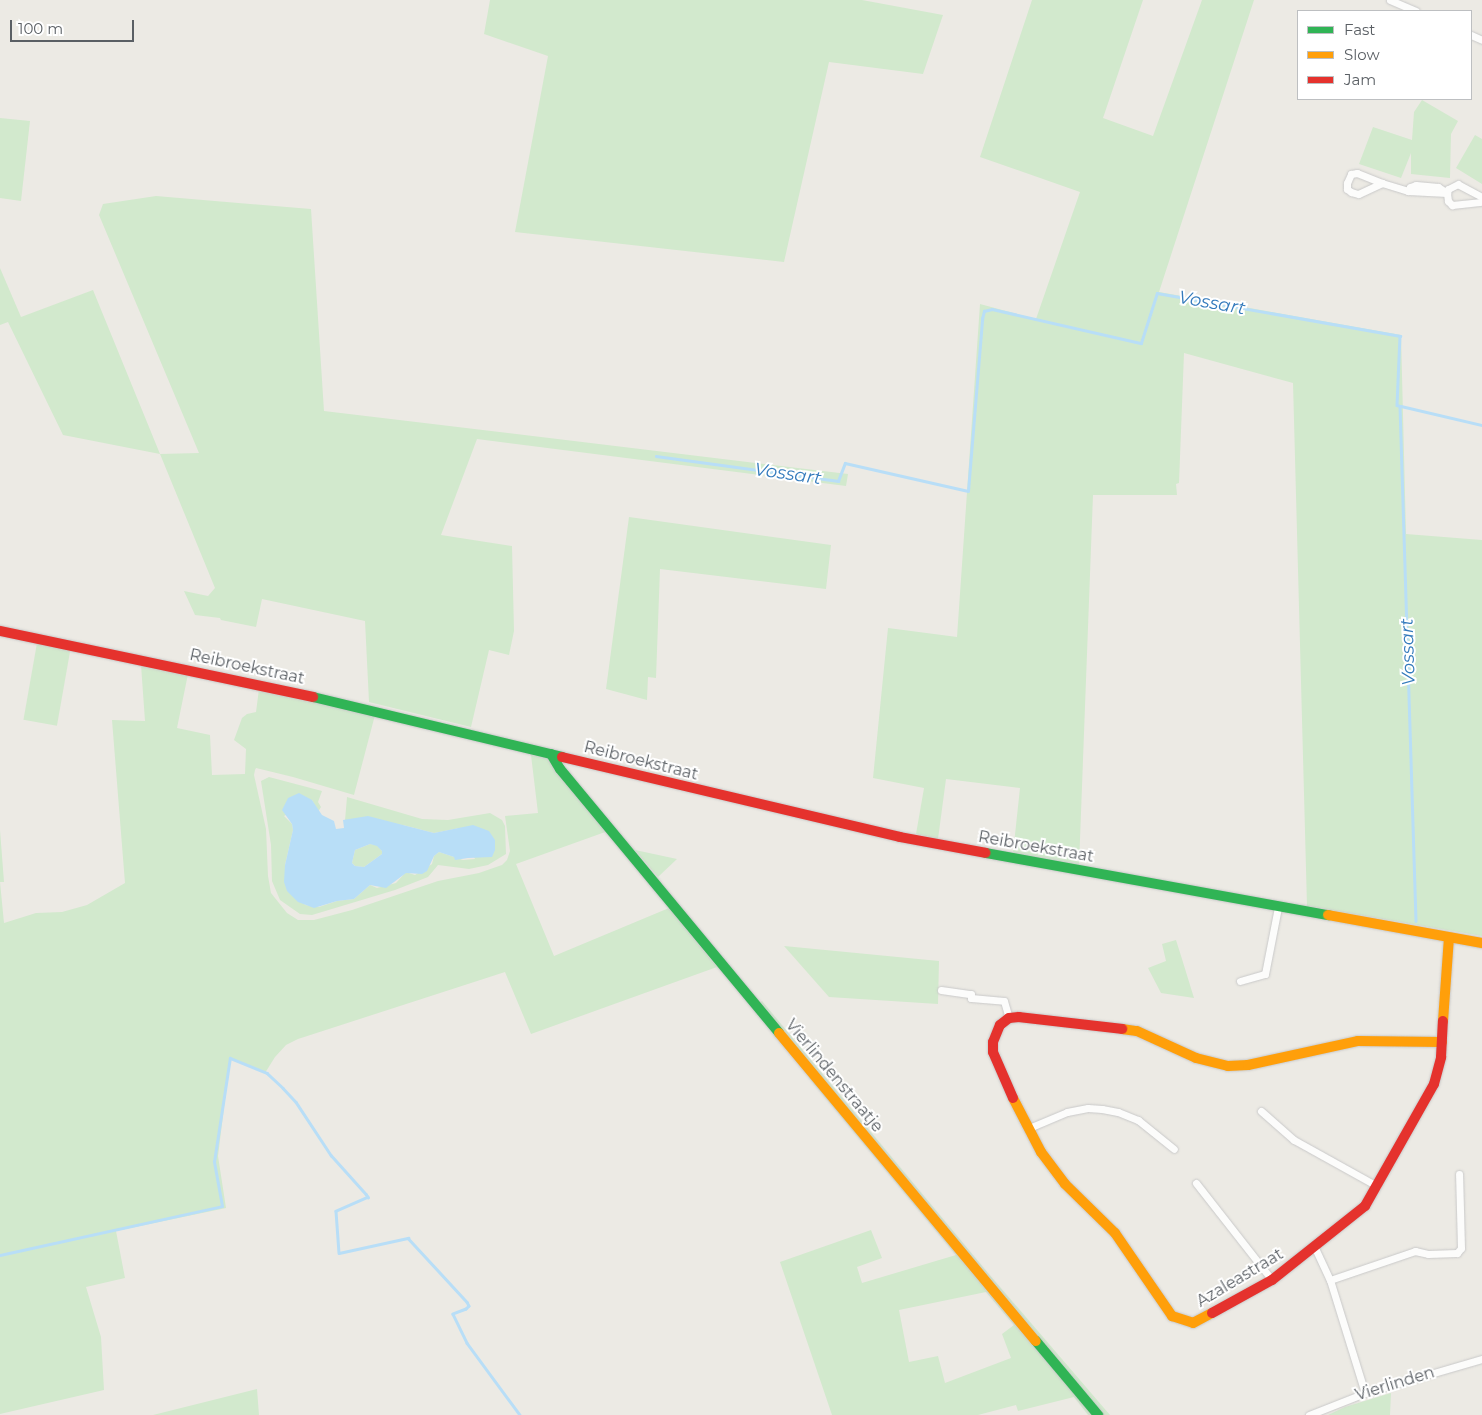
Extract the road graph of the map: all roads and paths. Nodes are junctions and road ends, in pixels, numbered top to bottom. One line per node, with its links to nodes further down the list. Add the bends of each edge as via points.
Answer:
1 (1390, 0): 2 (street)
2 (1414, 10)
3 (1382, 184): 3 (street, via 1357,172 1351,174 1347,188 1358,194); 4 (street, via 1408,191 1416,185 1438,187)
4 (1447, 193): 5 (street, via 1448,188 1458,184); 6 (street, via 1452,205)
5 (1482, 197)
6 (1482, 202)
7 (0, 631): 8 (street, Reibroekstraat, via 349,704)
8 (551, 754): 9 (street, Reibroekstraat, via 900,837); 27 (street, Vierlindenstraatje, via 560,769)
9 (1278, 907): 10 (street, Reibroekstraat); 12 (street, via 1265,974)
10 (1449, 938): 11 (street, Reibroekstraat); 15 (street, Azaleastraat)
11 (1482, 943)
12 (1240, 981)
13 (941, 990): 14 (street, via 971,994 971,998 1004,1001)
14 (1010, 1018): 15 (street, via 1137,1031 1196,1058 1228,1066 1248,1065 1358,1041); 17 (street, Azaleastraat, via 1000,1025 996,1033 993,1052)
15 (1442, 1042): 21 (street, Azaleastraat, via 1434,1084)
16 (1261, 1111): 21 (street, via 1294,1140)
17 (1029, 1128): 18 (street, via 1067,1112 1102,1109 1138,1120); 23 (street, Azaleastraat, via 1041,1152 1059,1176 1114,1233 1172,1316 1186,1322 1200,1320)
18 (1174, 1149)
19 (1459, 1174): 24 (street, via 1461,1248 1457,1253 1415,1251)
20 (1196, 1183): 23 (street)
21 (1377, 1186): 22 (street, Azaleastraat, via 1364,1206)
22 (1315, 1248): 23 (street, Azaleastraat); 24 (street)
23 (1272, 1280)
24 (1330, 1280): 26 (street)
25 (1482, 1360): 26 (street, Vierlinden)
26 (1365, 1392): 28 (street, Vierlinden)
27 (1098, 1415)
28 (1310, 1415)

